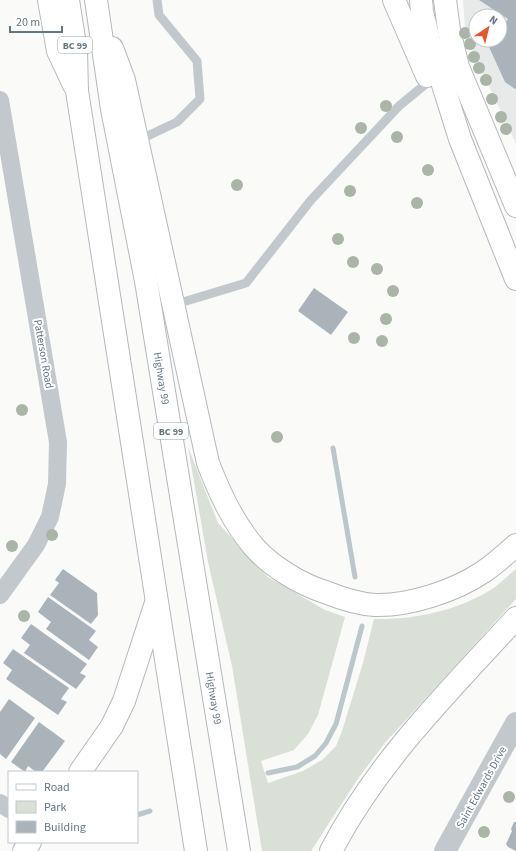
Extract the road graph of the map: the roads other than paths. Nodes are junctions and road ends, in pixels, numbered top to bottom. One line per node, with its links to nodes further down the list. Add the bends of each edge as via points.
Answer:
1 (49, 0): 9 (main road, via 58,52)
2 (68, 0): 9 (main road, BC 99, via 76,51)
3 (157, 0): 12 (lane, via 159,15 197,60 200,99 177,122)
4 (394, 0): 8 (main road)
5 (421, 0): 8 (main road, via 429,40)
6 (445, 0): 8 (main road, via 448,30)
7 (97, 6): 12 (main road, via 124,80); 23 (main road, Highway 99 / BC 99, via 112,109 146,281)
8 (445, 72): 13 (main road); 14 (main road, via 460,139); 15 (lane, via 399,106 312,200 246,283)
9 (77, 91): 18 (main road, BC 99)
10 (0, 100): 11 (street, Patterson Road)
11 (2, 127): 17 (street, Patterson Road, via 58,442 57,484 50,517 36,545)
12 (137, 140): 15 (main road)
13 (516, 206)
14 (516, 279)
15 (173, 305): 16 (main road, via 208,463 220,493 236,523 255,548 279,569 310,587 339,597 375,605 409,602 439,594 470,580)
16 (516, 545)
17 (0, 595)
18 (157, 601): 21 (main road, via 124,701 112,726); 22 (main road, BC 99)
19 (516, 618): 24 (main road, via 431,711 381,772 359,802)
20 (516, 723): 25 (street, Saint Edwards Drive)
21 (81, 771)
22 (196, 851)
23 (239, 851)
24 (331, 851)
25 (445, 851)

